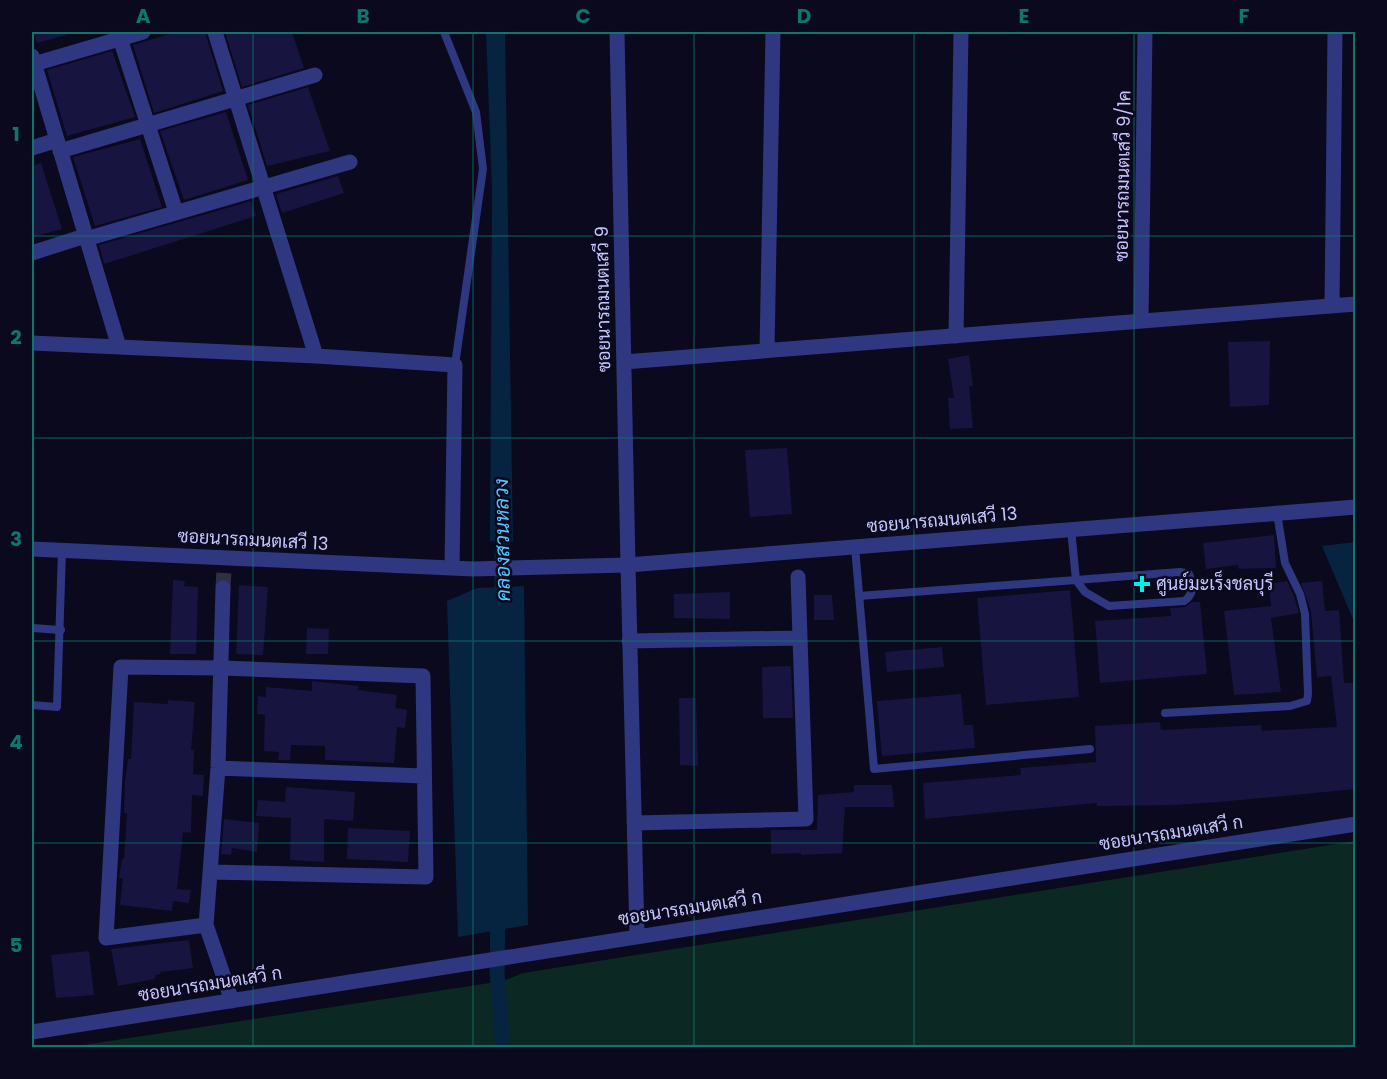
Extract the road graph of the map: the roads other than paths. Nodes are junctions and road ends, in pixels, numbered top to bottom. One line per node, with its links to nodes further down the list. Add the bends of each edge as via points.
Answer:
1 (143, 32): 9 (street)
2 (215, 32): 12 (street)
3 (444, 32): 30 (lane, via 476,112 483,169)
4 (617, 32): 29 (street, ซอยนารถมนตเสวี 9)
5 (773, 32): 27 (street)
6 (961, 32): 24 (street)
7 (1145, 32): 23 (street, ซอยนารถมนตเสวี 9/1ค)
8 (1335, 32): 22 (street)
9 (119, 35): 10 (street); 13 (street)
10 (33, 60): 14 (street)
11 (315, 75): 12 (street)
12 (236, 99): 13 (street); 17 (street)
13 (148, 126): 14 (street); 18 (street)
14 (58, 146): 15 (street); 19 (street)
15 (32, 148)
16 (350, 162): 17 (street)
17 (263, 187): 18 (street); 28 (street)
18 (176, 212): 19 (street)
19 (86, 237): 20 (street); 26 (street)
20 (32, 253)
21 (1356, 304): 22 (street)
22 (1332, 306): 23 (street)
23 (1141, 321): 24 (street)
24 (956, 336): 27 (street)
25 (32, 343): 26 (street)
26 (119, 347): 28 (street)
27 (767, 350): 29 (street)
28 (316, 356): 30 (street)
29 (624, 362): 37 (street, ซอยนารถมนตเสวี 9)
30 (455, 365): 38 (street)
31 (1356, 507): 32 (street, ซอยนารถมนตเสวี 13)
32 (1277, 513): 33 (street, ซอยนารถมนตเสวี 13); 49 (lane, via 1285,562 1305,614 1307,701 1290,706)
33 (1071, 529): 34 (street, ซอยนารถมนตเสวี 13); 40 (lane)
34 (855, 547): 37 (street, ซอยนารถมนตเสวี 13); 42 (lane)
35 (32, 549): 36 (street, ซอยนารถมนตเสวี 13)
36 (62, 550): 38 (street, ซอยนารถมนตเสวี 13, via 224,564); 44 (lane)
37 (627, 565): 38 (street, ซอยนารถมนตเสวี 13); 46 (street, ซอยนารถมนตเสวี 9)
38 (452, 568)
39 (798, 577): 45 (street)
40 (1076, 580): 40 (lane, via 1180,572 1189,574 1192,591 1184,600 1109,606 1085,592); 42 (lane)
41 (223, 588): 47 (street)
42 (859, 596): 50 (lane, via 874,769)
43 (32, 628): 44 (lane)
44 (61, 630): 48 (lane, via 57,707)
45 (799, 638): 46 (street); 53 (street, via 806,819)
46 (629, 641): 53 (street, ซอยนารถมนตเสวี 9)
47 (222, 668): 51 (street); 52 (street, via 423,676); 56 (street, via 121,668 106,938)
48 (32, 705)
49 (1165, 713)
50 (1090, 748)
51 (218, 768): 52 (street); 55 (street)
52 (423, 776): 55 (street, via 426,877)
53 (634, 823): 57 (street, ซอยนารถมนตเสวี 9)
54 (1356, 824): 57 (street, ซอยนารถมนตเสวี ก)
55 (211, 872): 56 (street)
56 (206, 925): 58 (street)
57 (637, 936): 58 (street, ซอยนารถมนตเสวี ก)
58 (232, 1001): 59 (street, ซอยนารถมนตเสวี ก)
59 (32, 1032)

